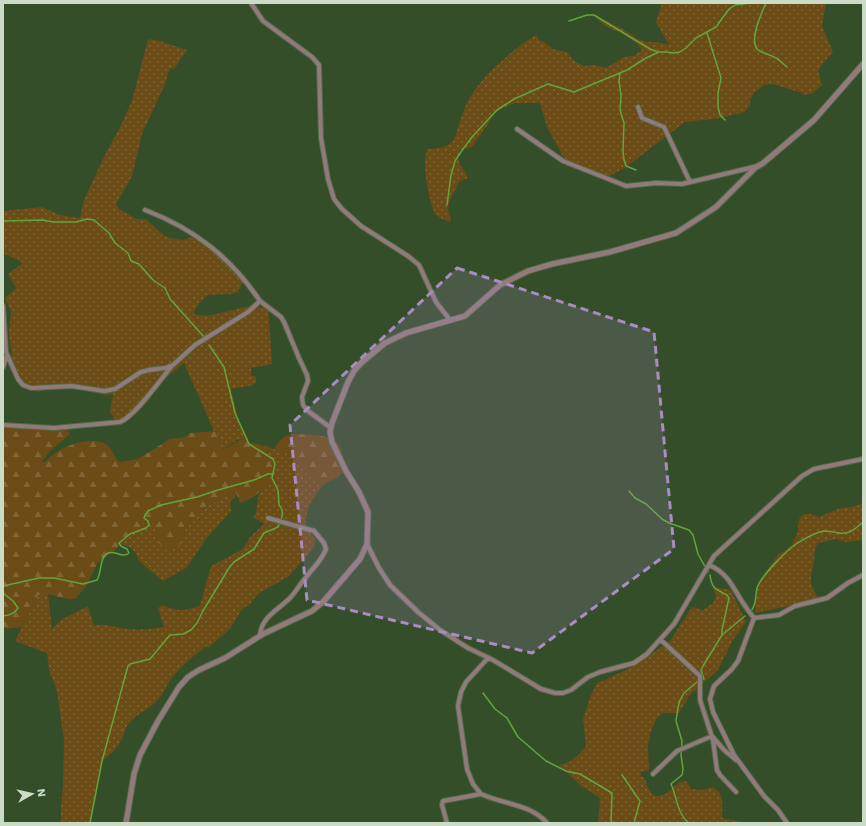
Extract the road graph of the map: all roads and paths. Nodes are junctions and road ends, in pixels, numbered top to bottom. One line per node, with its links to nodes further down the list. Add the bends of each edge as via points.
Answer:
1 (251, 3): 10 (street, via 264,21 319,65 321,138 334,199 361,226 419,265 436,302)
2 (863, 64): 5 (street, via 806,127)
3 (638, 107): 6 (street, via 642,118 664,127)
4 (517, 129): 6 (street, via 563,161 624,186)
5 (756, 167): 6 (street); 10 (street, via 716,207 676,233 528,271 500,285 465,316)
6 (690, 182)
7 (145, 210): 8 (street, via 182,227 206,242 244,279)
8 (260, 301): 12 (street, via 248,312 195,345); 15 (street, via 284,322 306,371 308,379 302,397 303,405)
9 (3, 306): 11 (street)
10 (450, 320): 15 (street, via 412,330 391,340 361,363 348,382)
11 (7, 354): 12 (street, via 18,379 23,385 31,388 75,386 107,391 117,388 141,372); 13 (street)
12 (173, 365): 14 (street, via 127,419 120,422 54,428)
13 (3, 367)
14 (3, 425)
15 (330, 428): 18 (street, via 332,442 367,507)
16 (863, 459): 19 (street, via 814,469 802,476 720,551)
17 (268, 518): 22 (street, via 314,531 326,549 319,562 289,599 266,619)
18 (367, 544): 22 (street, via 356,564 317,608); 24 (street, via 383,576 403,598 449,636)
19 (709, 565): 21 (street, via 717,568 729,579); 23 (street, via 678,618)
20 (863, 575): 21 (street, via 827,598 795,606 779,615)
21 (754, 618): 26 (street, via 738,661 714,686 710,699 713,712)
22 (260, 636): 30 (street, via 232,654 194,673 179,686 138,760)
23 (661, 640): 24 (street, via 634,663 594,674 571,690 560,693 541,689); 25 (street, via 700,676 700,700)
24 (488, 658): 29 (street, via 466,682 458,706 468,772)
25 (712, 736): 26 (street); 27 (street, via 677,751); 28 (street, via 717,770)
26 (738, 761): 33 (street)
27 (653, 774)
28 (736, 792)
29 (481, 794): 31 (street, via 444,801 442,805); 32 (street, via 531,811)
30 (126, 823)
31 (447, 823)
32 (546, 823)
33 (787, 823)

